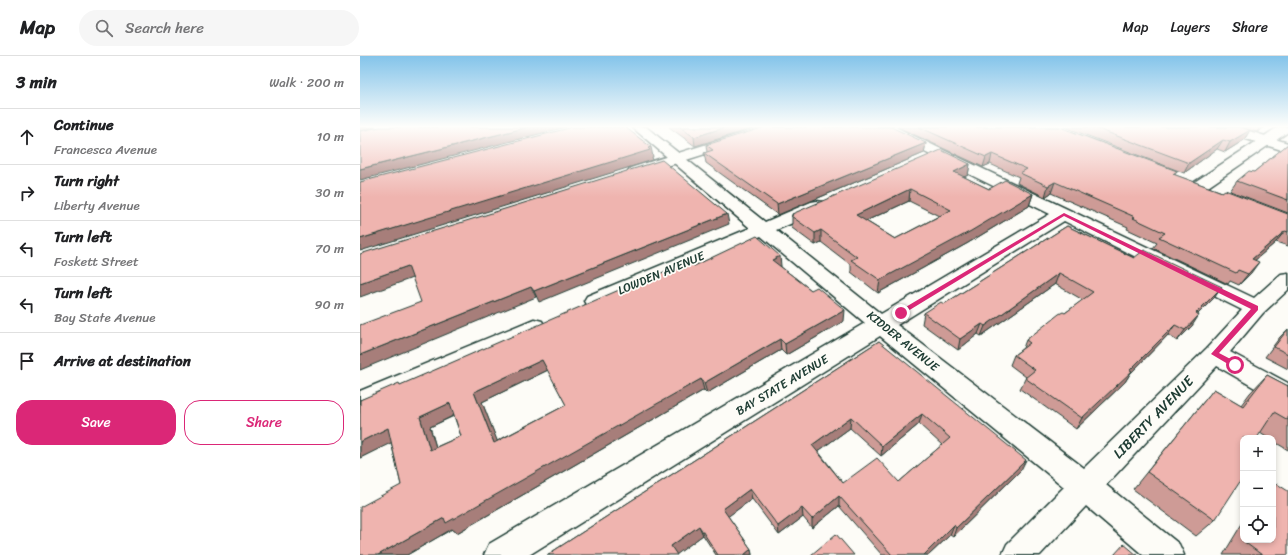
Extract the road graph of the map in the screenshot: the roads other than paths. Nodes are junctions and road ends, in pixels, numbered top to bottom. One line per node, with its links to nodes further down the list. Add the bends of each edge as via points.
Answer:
1 (667, 150): 6 (street, KIDDER AVENUE)
2 (702, 150): 6 (street)
3 (931, 150): 5 (street)
4 (1250, 150): 10 (street)
5 (939, 154): 7 (street); 13 (street)
6 (677, 158): 8 (street); 14 (street, KIDDER AVENUE)
7 (916, 164)
8 (619, 177)
9 (1185, 180): 10 (street)
10 (1200, 186): 11 (street)
11 (1214, 192)
12 (837, 198): 14 (street, LOWDEN AVENUE)
13 (1064, 214): 17 (street); 19 (street, BAY STATE AVENUE)
14 (762, 228): 16 (street, LOWDEN AVENUE); 19 (street, KIDDER AVENUE)
15 (1288, 279): 17 (street, LIBERTY AVENUE)
16 (578, 308)
17 (1256, 308): 20 (street, LIBERTY AVENUE)
18 (549, 320): 22 (street)
19 (881, 325): 23 (street, KIDDER AVENUE); 24 (street, BAY STATE AVENUE)
20 (1215, 354): 21 (street); 23 (street, LIBERTY AVENUE)
21 (1288, 395)
22 (360, 402)
23 (1086, 487): 25 (street, LIBERTY AVENUE); 26 (street, KIDDER AVENUE)
24 (500, 555)
25 (1018, 555)
26 (1168, 555)

